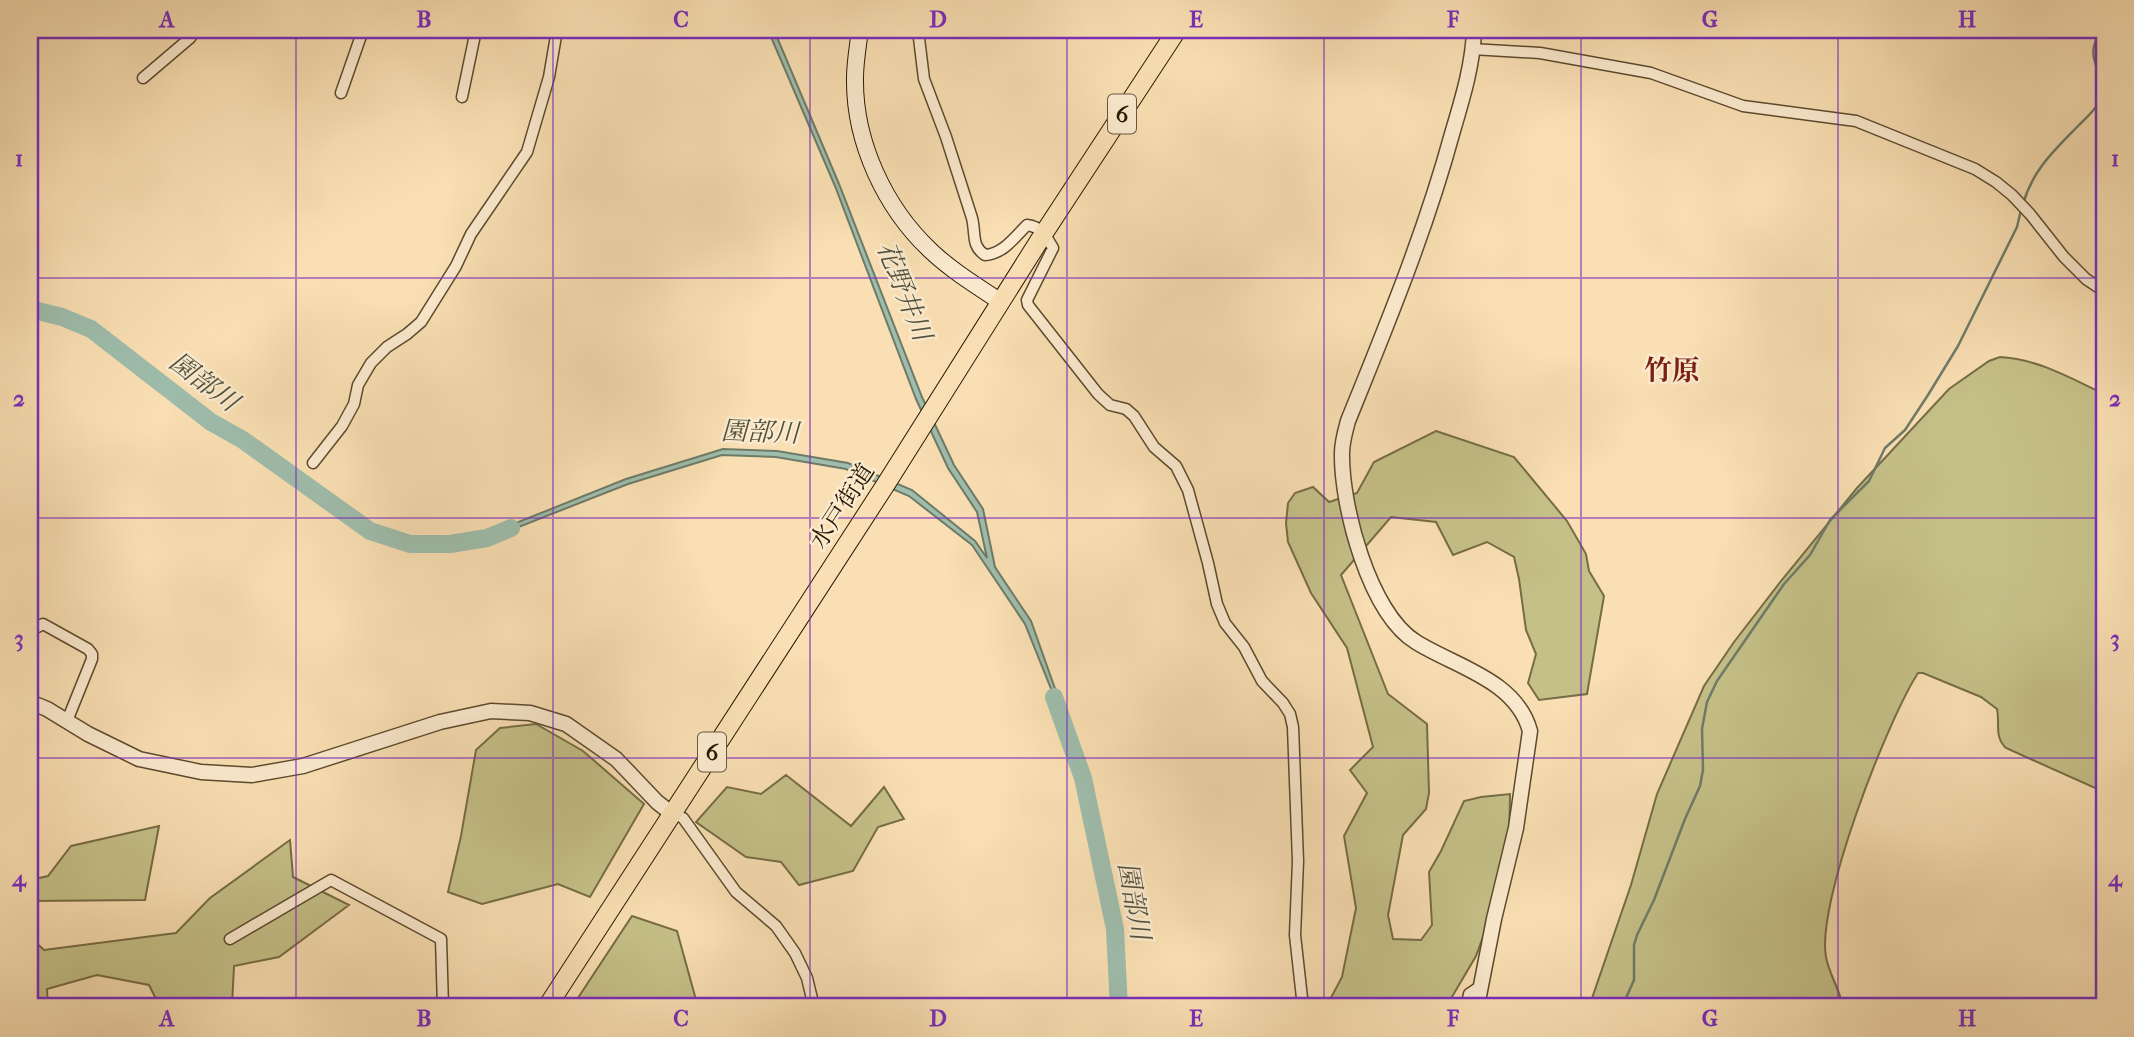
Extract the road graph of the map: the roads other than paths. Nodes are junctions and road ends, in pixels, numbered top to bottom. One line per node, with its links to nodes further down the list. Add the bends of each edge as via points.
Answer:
1 (195, 30): 10 (street)
2 (363, 30): 11 (street)
3 (476, 30): 12 (street)
4 (557, 30): 16 (street, via 527,152 471,234 421,322 372,363 342,426)
5 (860, 30): 15 (main road, via 857,110 880,182 930,250)
6 (918, 30): 13 (street, via 924,79 972,218 977,250 993,255 1027,225)
7 (1177, 30): 13 (highway, 水戸街道 / 6)
8 (1474, 30): 9 (street)
9 (1472, 49): 14 (street, via 1540,53 1651,73 1743,106 1856,121 1975,169 1996,182 2030,214 2064,257); 22 (street, via 1461,104 1418,243 1348,421 1342,450 1355,541 1384,609 1414,641 1513,699 1530,731 1516,828)
10 (143, 78)
11 (341, 93)
12 (462, 97)
13 (1044, 233): 15 (highway, 水戸街道 / 6); 26 (street, via 1053,248 1028,305 1098,394 1134,416 1154,447 1176,466 1188,490 1225,623 1262,681 1290,713 1298,861 1295,935)
14 (2104, 291)
15 (1001, 302): 20 (highway, 水戸街道 / 6)
16 (313, 463)
17 (30, 631): 19 (street, via 43,624 92,654)
18 (30, 702): 19 (street)
19 (67, 721): 20 (street, via 139,759 201,772 252,775 303,766 491,710 530,713 566,724 586,738)
20 (671, 813): 24 (highway, 水戸街道 / 6); 25 (street, via 683,818 736,892 776,926 807,978)
21 (230, 939): 23 (street, via 331,880 441,939)
22 (1481, 986): 27 (street, via 1469,994); 28 (street)
23 (443, 1007)
24 (547, 1007)
25 (814, 1007)
26 (1303, 1007)
27 (1466, 1007)
28 (1480, 1007)

